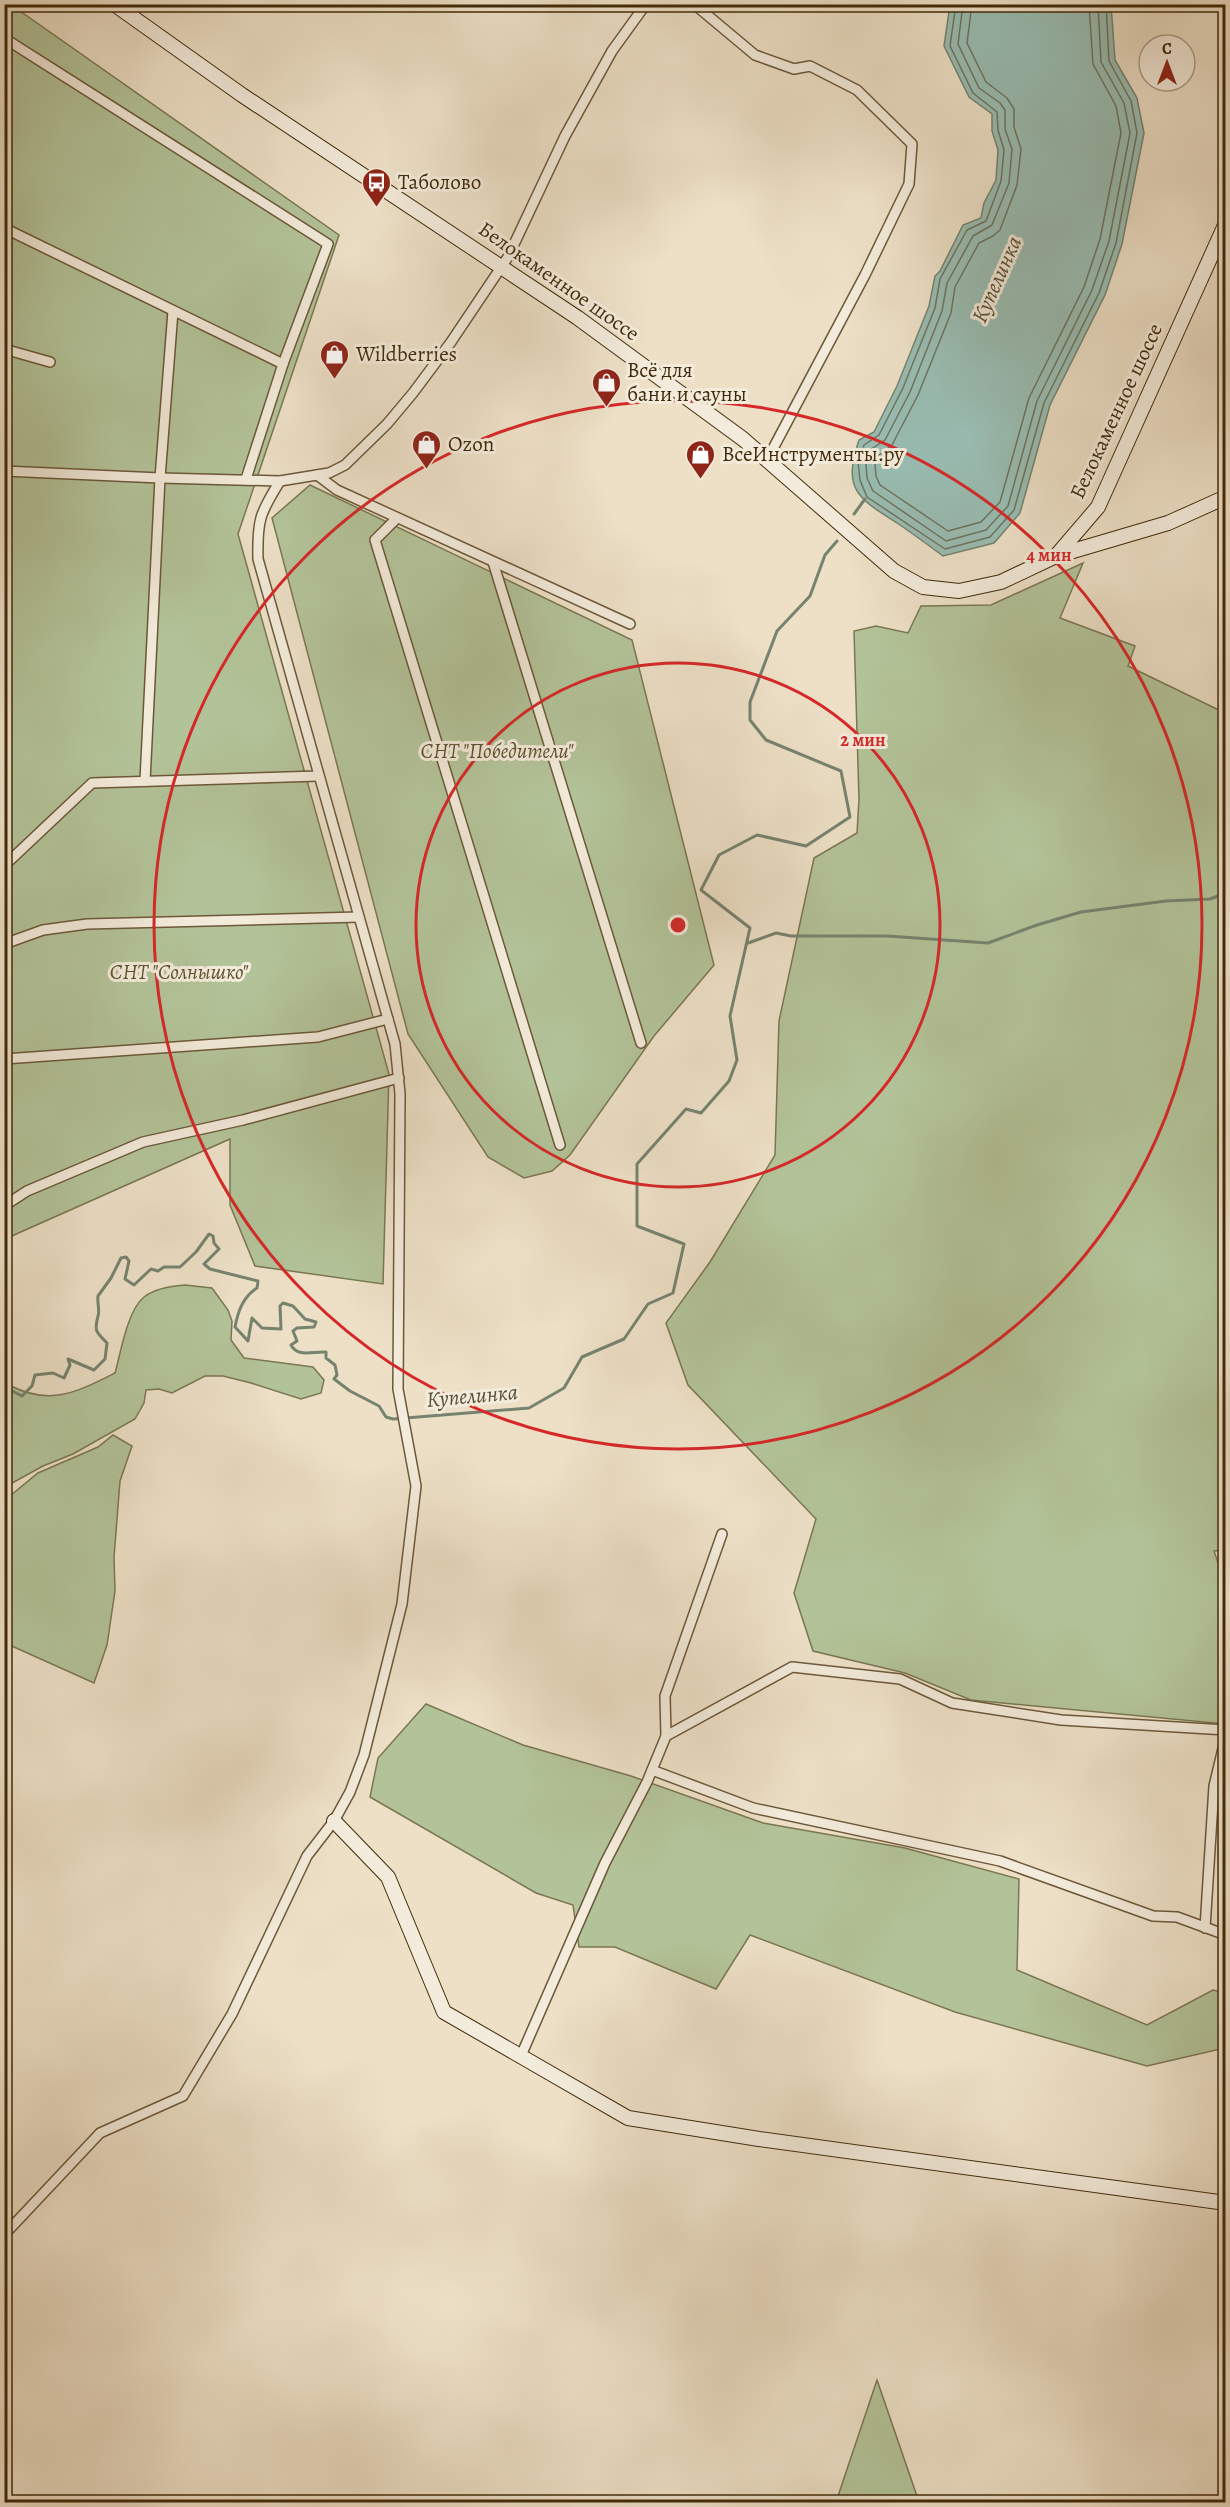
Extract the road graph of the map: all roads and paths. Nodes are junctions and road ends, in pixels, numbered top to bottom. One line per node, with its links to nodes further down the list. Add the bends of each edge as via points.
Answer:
1 (114, 4): 7 (main road, Белокаменное шоссе, via 242,95)
2 (646, 4): 7 (street, via 612,51)
3 (694, 4): 12 (street, via 755,55 794,69 810,66 857,90 912,144 909,184)
4 (4, 38): 11 (street, via 328,244)
5 (1226, 223): 20 (main road, Белокаменное шоссе, via 1098,507)
6 (4, 228): 8 (street)
7 (502, 266): 12 (main road, Белокаменное шоссе); 14 (street, via 451,342 387,424 345,465)
8 (173, 311): 11 (street); 15 (street)
9 (4, 349): 10 (street)
10 (50, 362)
11 (283, 364): 16 (street)
12 (767, 460): 20 (main road, Белокаменное шоссе, via 894,571 923,587 958,591 1000,582)
13 (4, 471): 15 (street)
14 (317, 476): 17 (street); 19 (street, via 337,490)
15 (160, 478): 16 (street); 24 (street)
16 (246, 478): 17 (street)
17 (280, 481): 23 (street, via 262,510 258,559)
18 (1226, 497): 20 (main road, via 1168,523)
19 (397, 518): 21 (street); 32 (street, via 375,540)
20 (1056, 556)
21 (493, 562): 22 (street); 29 (street)
22 (630, 624)
23 (319, 776): 24 (street); 26 (street)
24 (145, 781): 25 (street, via 92,783)
25 (4, 866)
26 (359, 916): 27 (street, via 87,924 43,930); 28 (street)
27 (4, 944)
28 (388, 1019): 30 (street, via 318,1037); 31 (street)
29 (641, 1043)
30 (4, 1059)
31 (399, 1078): 33 (street, via 143,1142 27,1191); 39 (street, via 400,1406 416,1486 402,1604 364,1755)
32 (560, 1145)
33 (4, 1206)
34 (722, 1534): 36 (street, via 665,1696)
35 (1226, 1730): 36 (street, via 1061,1720 952,1703 900,1679 792,1667)
36 (666, 1736): 38 (street)
37 (1226, 1736): 40 (street, via 1214,1786)
38 (652, 1770): 40 (street, via 753,1808 1000,1861 1153,1916 1177,1917); 42 (street, via 605,1863)
39 (334, 1821): 42 (main road, via 388,1877 444,2012); 44 (street, via 307,1856 232,2014 183,2096 100,2133)
40 (1205, 1928): 41 (street)
41 (1226, 1935)
42 (520, 2058): 43 (main road, via 628,2118)
43 (1226, 2203)
44 (4, 2235)

